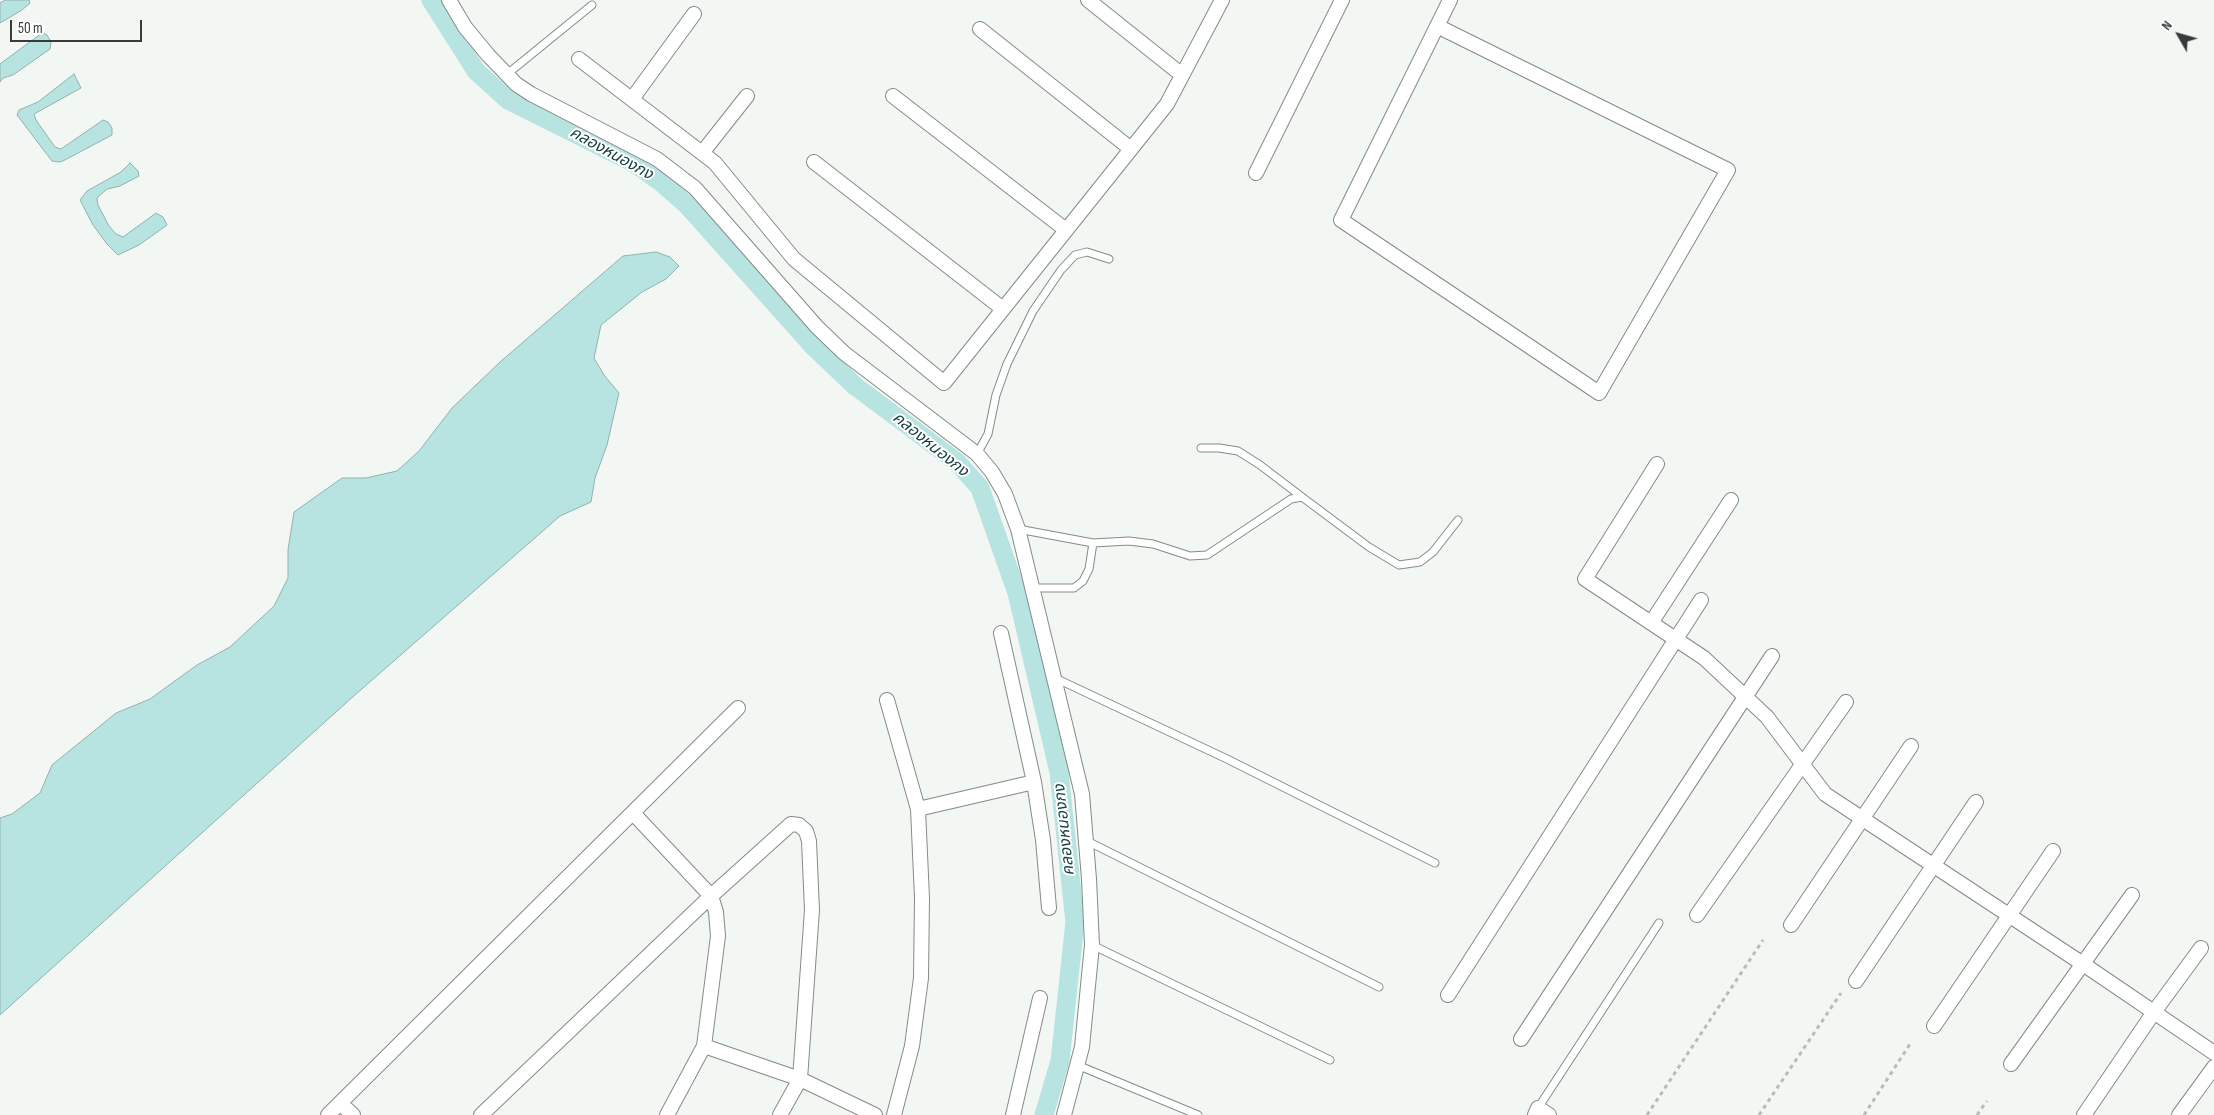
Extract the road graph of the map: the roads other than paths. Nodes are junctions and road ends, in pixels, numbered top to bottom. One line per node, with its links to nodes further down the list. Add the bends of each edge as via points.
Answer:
1 (449, 0): 11 (street, via 465,27)
2 (1088, 0): 12 (street)
3 (1222, 0): 12 (street)
4 (1342, 0): 19 (street)
5 (1450, 0): 8 (street)
6 (592, 5): 11 (lane)
7 (694, 14): 15 (street)
8 (1437, 26): 8 (street, via 1341,220 1599,393 1728,170)
9 (980, 29): 16 (street)
10 (579, 59): 15 (street)
11 (506, 75): 24 (street, via 530,94 657,159 695,188 844,353)
12 (1182, 75): 16 (street, via 1167,104)
13 (747, 96): 17 (street)
14 (893, 96): 20 (street)
15 (632, 99): 17 (street)
16 (1131, 149): 20 (street)
17 (702, 153): 22 (street, via 715,163 794,259 944,383)
18 (814, 162): 22 (street)
19 (1256, 174)
20 (1066, 230): 22 (street)
21 (1109, 259): 24 (lane, via 1087,252 1074,255 1033,311 1007,364 988,434)
22 (1003, 309)
23 (1200, 448): 26 (lane, via 1238,451)
24 (977, 454): 29 (street, via 1005,494)
25 (1657, 464): 33 (street, via 1585,579)
26 (1302, 497): 28 (lane, via 1399,565 1420,562 1433,552); 30 (lane, via 1291,499 1207,555 1190,556 1153,544 1129,541)
27 (1731, 500): 33 (street)
28 (1458, 520)
29 (1018, 529): 30 (lane); 31 (street)
30 (1092, 543): 31 (lane, via 1089,568 1083,581 1074,588)
31 (1032, 588): 37 (street)
32 (1701, 600): 35 (street)
33 (1650, 623): 35 (street)
34 (1001, 633): 44 (street)
35 (1676, 639): 38 (street, via 1704,658); 65 (street)
36 (1772, 656): 38 (street)
37 (1055, 678): 49 (street, via 1082,794); 51 (lane)
38 (1746, 697): 43 (street, via 1767,716); 69 (street)
39 (887, 700): 46 (street)
40 (1846, 702): 43 (street)
41 (738, 708): 47 (street)
42 (1911, 746): 48 (street)
43 (1802, 764): 48 (street, via 1825,794); 56 (street)
44 (1034, 782): 46 (street); 55 (street)
45 (1976, 802): 52 (street)
46 (918, 809): 85 (street, via 922,888 921,978 912,1046)
47 (634, 813): 54 (street); 77 (street)
48 (1862, 818): 52 (street); 59 (street)
49 (1084, 840): 60 (street); 64 (lane)
50 (2053, 851): 57 (street)
51 (1435, 863)
52 (1934, 865): 57 (street); 63 (street)
53 (2132, 895): 62 (street)
54 (711, 896): 70 (street, via 718,936); 76 (street, via 791,824 806,831 812,910); 81 (street)
55 (1049, 908)
56 (1696, 915)
57 (2010, 916): 62 (street); 68 (street)
58 (1659, 923): 78 (lane)
59 (1790, 925)
60 (1092, 945): 72 (lane); 74 (street, via 1082,1047)
61 (2201, 948): 67 (street)
62 (2083, 964): 67 (street); 73 (street)
63 (1856, 981)
64 (1379, 987)
65 (1448, 995)
66 (1040, 998): 86 (street)
67 (2154, 1012): 71 (street); 89 (street)
68 (1934, 1026)
69 (1521, 1039)
70 (704, 1046): 76 (street); 82 (street)
71 (2214, 1053)
72 (1330, 1060)
73 (2011, 1064)
74 (1077, 1065): 87 (street); 88 (lane)
75 (2214, 1067): 90 (street)
76 (800, 1079): 83 (street); 84 (street)
77 (340, 1103): 79 (street); 80 (street)
78 (1541, 1113)
79 (328, 1115)
80 (352, 1115)
81 (481, 1115)
82 (668, 1115)
83 (780, 1115)
84 (875, 1115)
85 (894, 1115)
86 (1013, 1115)
87 (1064, 1115)
88 (1198, 1115)
89 (2084, 1115)
90 (2179, 1115)

